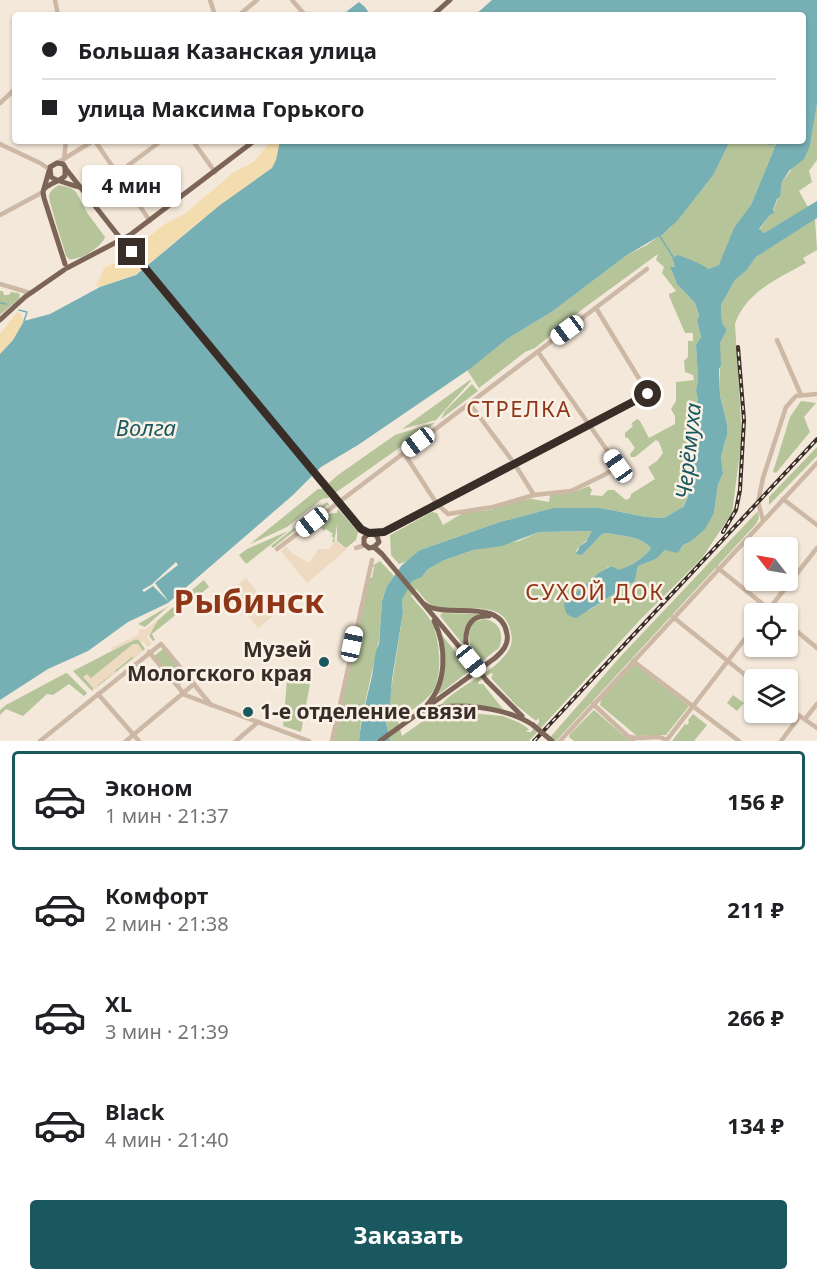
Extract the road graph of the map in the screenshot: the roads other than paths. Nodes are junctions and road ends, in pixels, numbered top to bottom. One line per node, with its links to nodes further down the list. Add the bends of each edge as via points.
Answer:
1 (257, 0): 4 (street)
2 (292, 0): 5 (street)
3 (450, 0): 6 (main road)
4 (243, 12)
5 (302, 12)
6 (436, 12)
7 (0, 91): 9 (street)
8 (12, 92): 9 (street)
9 (6, 97): 10 (street)
10 (0, 103)
11 (0, 144): 21 (street)
12 (66, 144): 20 (street)
13 (68, 144): 19 (street)
14 (89, 144): 19 (street)
15 (96, 144): 23 (street)
16 (157, 144): 23 (street)
17 (195, 144): 24 (street)
18 (250, 144): 24 (main road)
19 (75, 153): 20 (street); 22 (street)
20 (63, 159): 21 (street)
21 (52, 167): 22 (main road, via 61,163); 25 (main road, via 51,177); 27 (main road)
22 (66, 168): 25 (main road, via 65,176); 26 (main road)
23 (118, 172): 29 (street)
24 (214, 172): 29 (main road)
25 (58, 180): 26 (main road); 27 (main road)
26 (79, 187): 53 (main road, bridge)
27 (44, 190): 28 (street); 30 (main road)
28 (0, 215)
29 (150, 221): 30 (main road, via 117,243)
30 (64, 267): 33 (main road)
31 (647, 269): 34 (street)
32 (0, 284): 33 (street)
33 (30, 294): 35 (main road)
34 (596, 308): 37 (street); 38 (street)
35 (0, 320)
36 (777, 340): 40 (street)
37 (538, 352): 42 (street); 43 (street)
38 (648, 394): 41 (street); 43 (street)
39 (817, 394): 40 (street)
40 (801, 395): 50 (street, via 786,407 773,442 758,499)
41 (652, 400)
42 (470, 404): 44 (street); 45 (street)
43 (589, 424): 45 (street); 47 (street, via 618,466 571,491)
44 (404, 453): 49 (street); 57 (street)
45 (514, 463): 47 (street); 49 (street)
46 (817, 463): 48 (street)
47 (534, 495): 49 (street, via 448,514)
48 (783, 499): 50 (street); 51 (street)
49 (437, 504): 52 (street)
50 (763, 520): 60 (street)
51 (817, 525)
52 (384, 532): 53 (street); 54 (street)
53 (368, 539): 54 (main road); 54 (main road); 55 (street); 58 (street)
54 (377, 544): 59 (main road)
55 (356, 548)
56 (817, 548): 62 (street)
57 (277, 549)
58 (372, 560): 59 (street, via 381,558); 97 (street)
59 (388, 562): 63 (main road)
60 (718, 568): 61 (street); 64 (street)
61 (758, 603)
62 (773, 603)
63 (424, 604): 65 (main road, via 437,610 484,612); 70 (main road); 82 (main road, via 439,630 442,670 436,694)
64 (673, 617): 71 (street); 72 (street)
65 (502, 622): 70 (main road, via 488,615 471,622 466,636); 82 (main road, via 507,641 499,655)
66 (798, 632): 68 (street)
67 (744, 640): 72 (street)
68 (817, 648)
69 (149, 652): 74 (street, via 161,644); 75 (street); 76 (street)
70 (471, 661): 85 (main road, bridge)
71 (633, 661): 77 (street); 80 (street)
72 (728, 661): 73 (street); 80 (street)
73 (744, 674)
74 (194, 684): 75 (street); 79 (street)
75 (183, 693): 79 (street); 87 (street)
76 (98, 694): 87 (street); 88 (street)
77 (593, 704): 89 (street); 100 (street)
78 (817, 704): 83 (street)
79 (212, 705): 84 (street)
80 (693, 706): 102 (street); 103 (street)
81 (798, 714): 83 (street)
82 (416, 716): 85 (main road, via 443,707 485,709 508,713); 98 (main road)
83 (802, 717): 86 (street); 104 (street)
84 (258, 723): 95 (street); 96 (street)
85 (532, 725): 99 (main road, bridge)
86 (817, 728)
87 (132, 733): 93 (street); 94 (street)
88 (46, 735): 91 (street); 92 (street)
89 (629, 735): 90 (street); 101 (street)
90 (641, 740): 102 (street, via 661,737)
91 (40, 741)
92 (51, 741)
93 (126, 741)
94 (139, 741)
95 (236, 741)
96 (309, 741)
97 (332, 741)
98 (380, 741)
99 (552, 741)
100 (560, 741)
101 (633, 741)
102 (666, 741)
103 (739, 741)
104 (781, 741)

